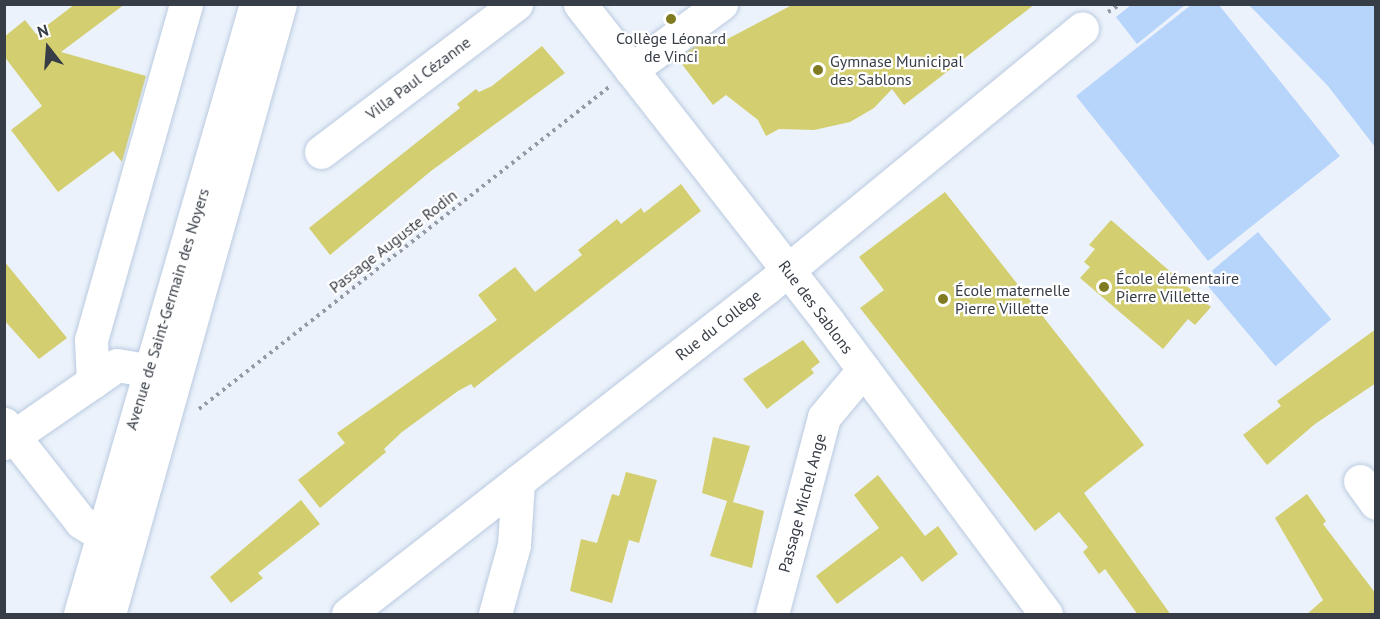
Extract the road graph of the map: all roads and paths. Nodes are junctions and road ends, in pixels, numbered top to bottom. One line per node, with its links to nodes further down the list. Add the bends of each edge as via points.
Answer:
1 (186, 4): 13 (street, via 91,340)
2 (256, 4): 12 (street, Avenue de Saint-Germain des Noyers)
3 (280, 4): 12 (street, Avenue de Saint-Germain des Noyers)
4 (516, 4): 9 (street, Villa Paul Cézanne)
5 (580, 4): 8 (street, Rue des Sablons)
6 (721, 4): 8 (street)
7 (1082, 28): 10 (street, Rue du Collège)
8 (631, 70): 10 (street, Rue des Sablons); 14 (path, Passage Auguste Rodin, via 190,416)
9 (321, 152)
10 (788, 270): 11 (street, Rue des Sablons); 16 (street, Rue du Collège)
11 (864, 369): 22 (street, Passage Michel Ange, via 824,417); 23 (street, Rue des Sablons)
12 (162, 371): 13 (street, via 117,365); 14 (street, Avenue de Saint-Germain des Noyers); 17 (street, Avenue de Saint-Germain des Noyers)
13 (93, 381): 15 (street)
14 (166, 412): 17 (street, Avenue de Saint-Germain des Noyers)
15 (8, 434): 17 (street, via 81,522)
16 (518, 481): 20 (street, Rue du Collège); 21 (street, via 514,545)
17 (116, 538): 18 (street, Avenue de Saint-Germain des Noyers); 19 (street, Avenue de Saint-Germain des Noyers)
18 (80, 615)
19 (109, 615)
20 (348, 615)
21 (495, 615)
22 (772, 615)
23 (1046, 615)

